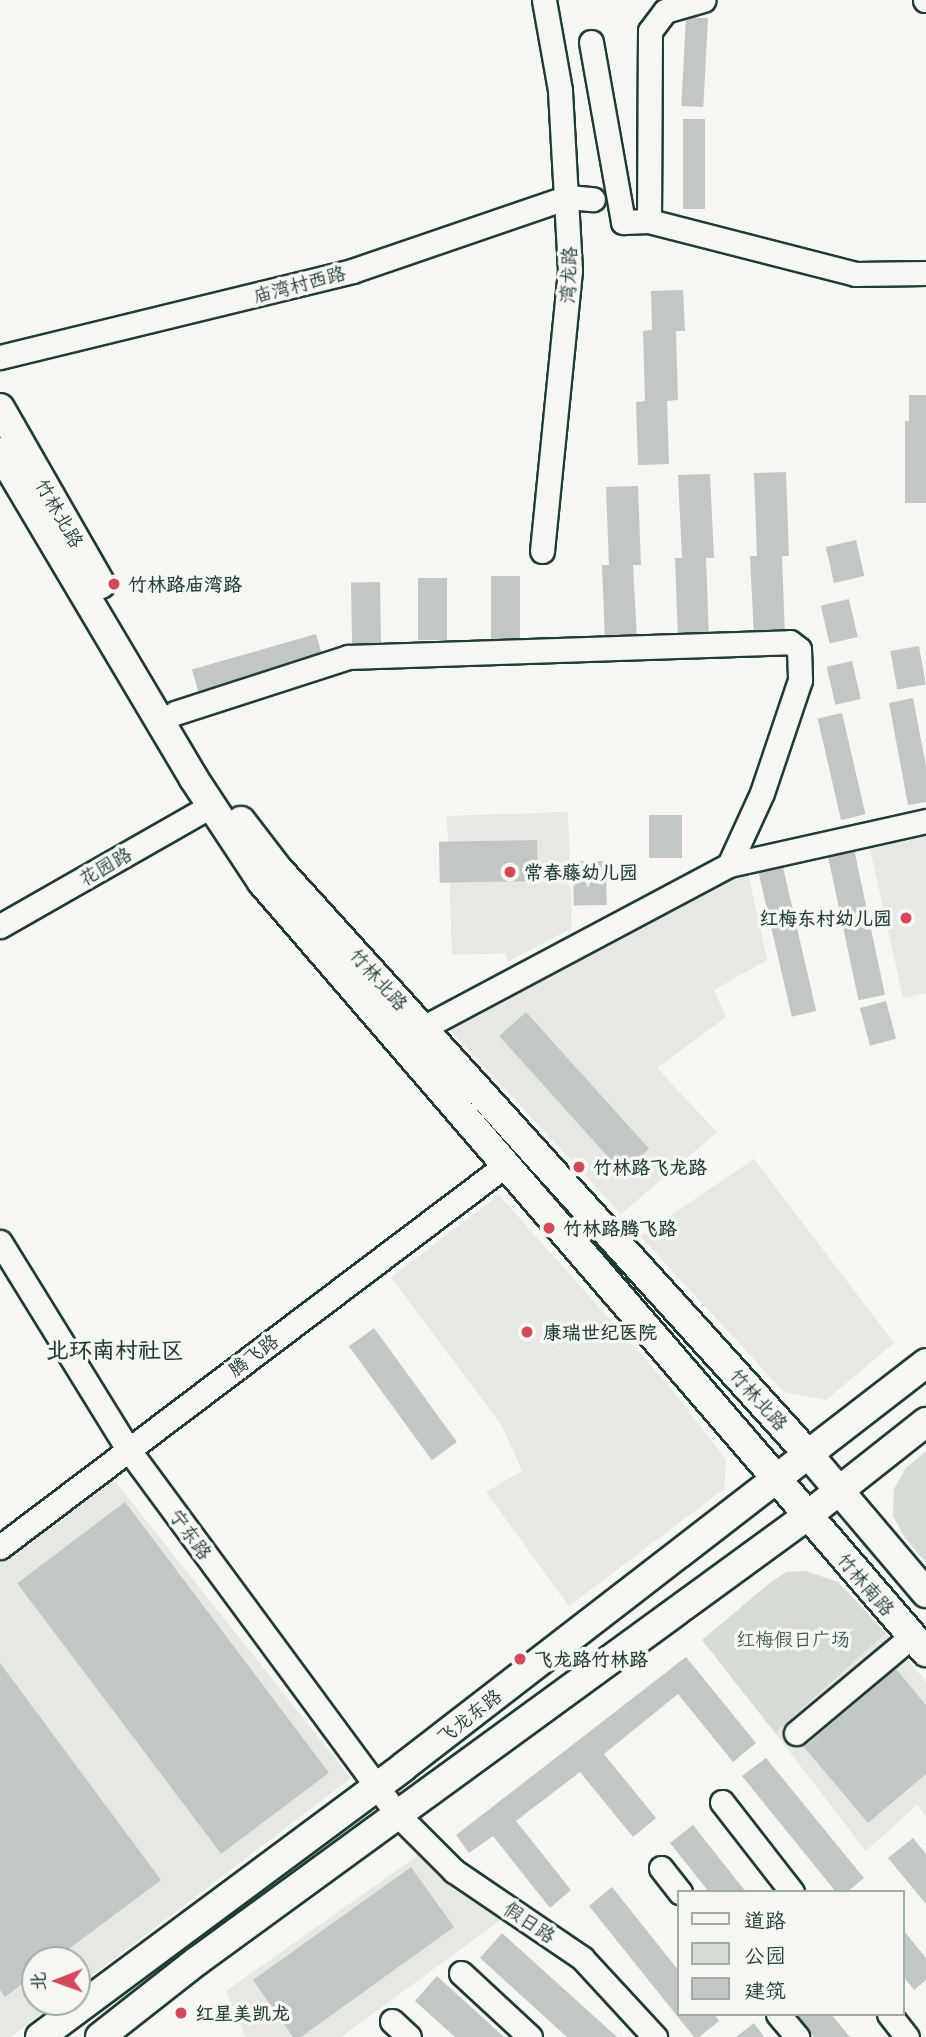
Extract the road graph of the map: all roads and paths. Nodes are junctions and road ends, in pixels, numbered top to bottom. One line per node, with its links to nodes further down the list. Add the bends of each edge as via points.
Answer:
1 (544, 0): 4 (street, 湾龙路, via 560,90)
2 (703, 0): 6 (street, via 665,11 650,31)
3 (592, 43): 6 (street, via 624,222)
4 (568, 197): 5 (street, 庙湾村西路); 8 (street, 庙湾村西路, via 352,271); 11 (street, 湾龙路, via 570,270)
5 (593, 199)
6 (649, 221): 7 (street, via 855,274)
7 (926, 273)
8 (0, 358)
9 (0, 408): 12 (main road, 竹林北路)
10 (0, 452): 13 (main road, 竹林北路)
11 (542, 551)
12 (175, 713): 15 (street, via 348,657 790,642 799,649 800,680 762,793); 17 (main road, 竹林北路, via 221,792 278,869)
13 (210, 806): 16 (street, 花园路); 18 (main road, 竹林北路, via 262,882)
14 (926, 821): 15 (street)
15 (729, 865): 17 (street)
16 (0, 926)
17 (423, 1028): 23 (main road, 竹林北路)
18 (507, 1164): 22 (street, 腾飞路); 24 (main road, 竹林北路)
19 (3, 1252): 22 (street, 宁东路)
20 (926, 1363): 23 (main road, 飞龙东路)
21 (926, 1422): 25 (main road, 飞龙东路)
22 (128, 1449): 27 (street, 腾飞路); 31 (street, 宁东路)
23 (809, 1455): 24 (main road, 飞龙东路); 25 (main road, 竹林北路)
24 (778, 1479): 26 (main road, 竹林北路); 31 (main road, 飞龙东路)
25 (838, 1491): 26 (main road, 飞龙东路); 28 (main road, 竹林南路)
26 (807, 1516): 29 (main road, 竹林南路); 33 (main road, 飞龙东路)
27 (0, 1547)
28 (926, 1593)
29 (919, 1644): 30 (street)
30 (796, 1733)
31 (376, 1787): 33 (street, 宁东路); 41 (main road, 飞龙东路)
32 (722, 1802): 36 (street)
33 (398, 1815): 42 (main road, 飞龙东路); 45 (street, 假日路, via 454,1871 582,1958)
34 (661, 1868): 35 (street)
35 (678, 1890)
36 (790, 1890)
37 (461, 1973): 44 (street)
38 (780, 2016): 46 (street)
39 (891, 2016): 47 (street)
40 (392, 2021): 43 (street)
41 (40, 2037)
42 (100, 2037)
43 (409, 2037)
44 (530, 2037)
45 (655, 2037)
46 (797, 2037)
47 (907, 2037)

